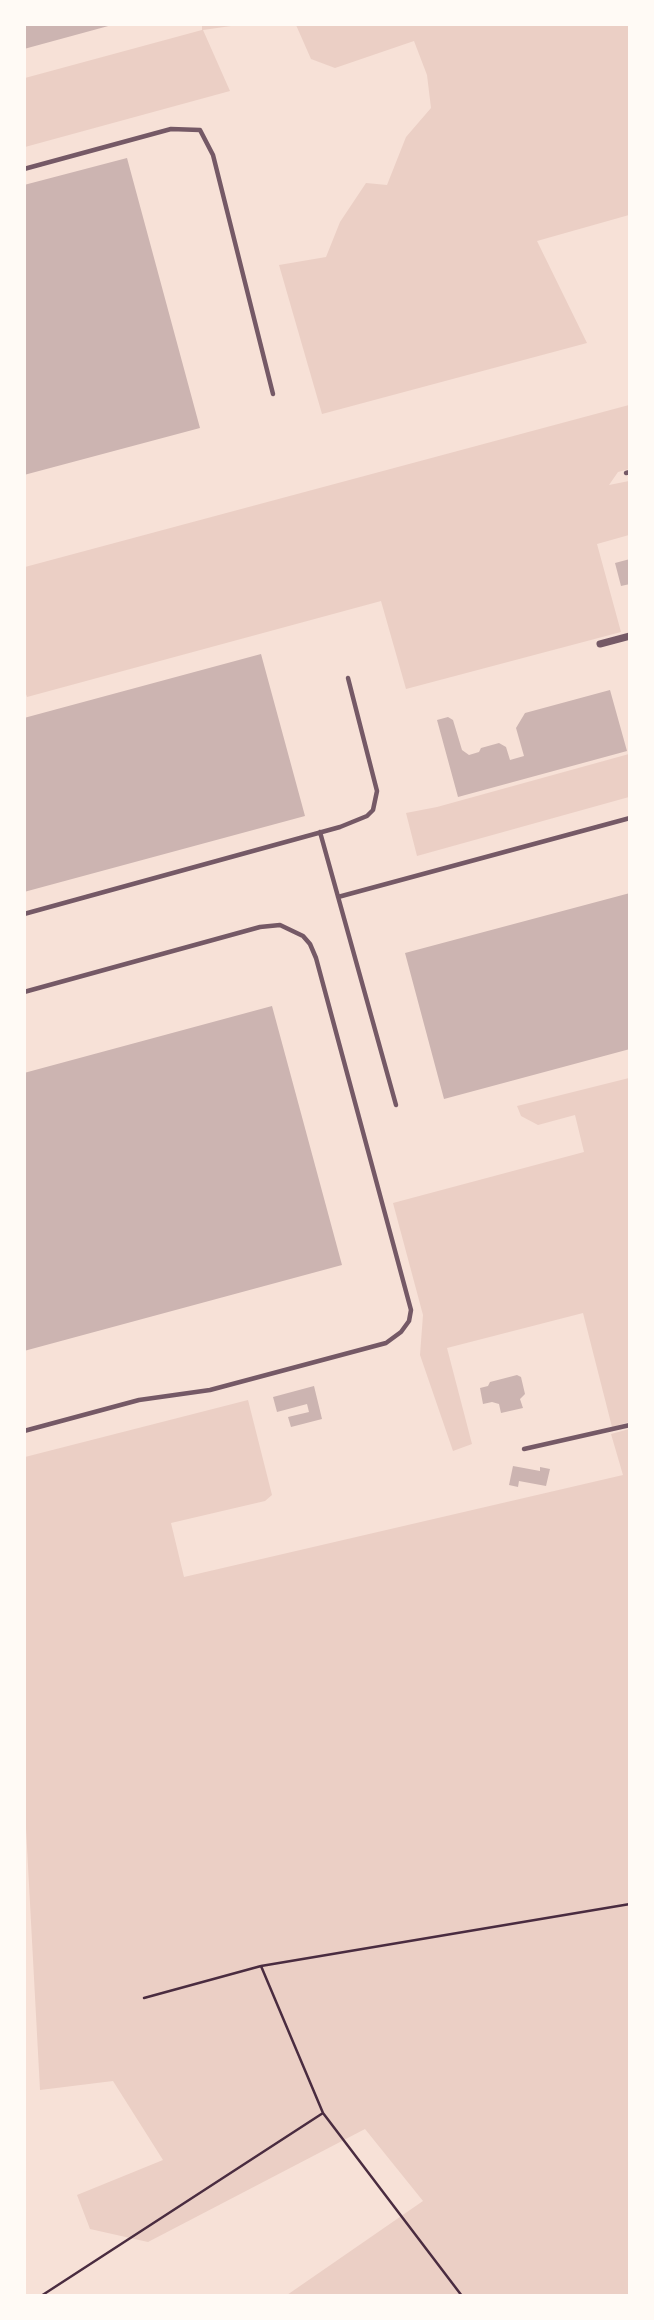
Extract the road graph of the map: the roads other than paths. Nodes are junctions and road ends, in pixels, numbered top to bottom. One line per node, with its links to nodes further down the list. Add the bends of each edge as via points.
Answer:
1 (24, 169): 2 (lane, via 172,129 200,130 213,155)
2 (272, 394)
3 (629, 636): 4 (street)
4 (600, 645)
5 (348, 678): 7 (lane, via 376,783 376,799 367,816)
6 (629, 818): 8 (lane)
7 (320, 832): 8 (lane); 9 (lane)
8 (338, 897): 11 (lane)
9 (24, 914)
10 (24, 992): 13 (lane, via 260,927 280,925 303,936 316,958 411,1310 401,1332 386,1343 210,1390 139,1400)
11 (396, 1105)
12 (629, 1425): 14 (lane)
13 (24, 1431)
14 (524, 1449)

